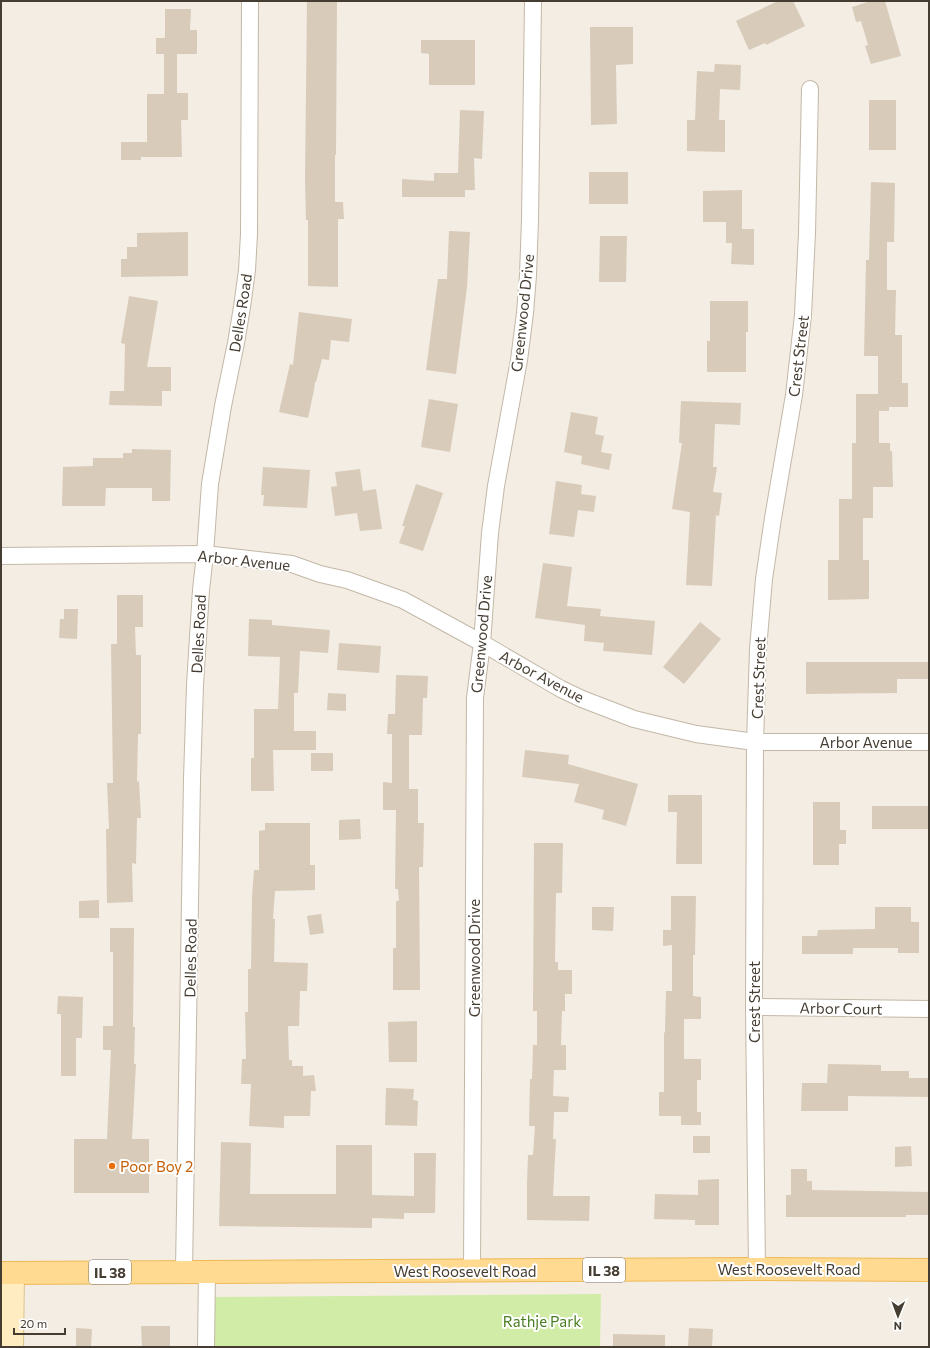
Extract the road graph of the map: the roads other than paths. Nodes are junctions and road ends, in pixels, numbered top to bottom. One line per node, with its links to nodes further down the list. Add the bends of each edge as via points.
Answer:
1 (250, 1): 4 (street, Delles Road, via 247,270 236,343 216,441)
2 (533, 1): 6 (street, Greenwood Drive, via 527,282 519,360 490,533)
3 (810, 89): 7 (street, Crest Street, via 803,315 794,395 764,579 758,649)
4 (205, 554): 5 (street, Arbor Avenue); 6 (street, Arbor Avenue, via 292,564 347,580 403,600); 13 (street, Delles Road, via 200,598 192,779)
5 (1, 556)
6 (482, 643): 7 (street, Arbor Avenue, via 561,689 634,719 696,734); 15 (street, Greenwood Drive, via 475,698)
7 (755, 742): 8 (street, Arbor Avenue); 9 (street, Crest Street)
8 (929, 742)
9 (754, 1007): 10 (street, Arbor Court); 11 (street, Crest Street)
10 (929, 1010)
11 (757, 1269): 12 (main road, West Roosevelt Road / IL 38); 15 (main road, West Roosevelt Road / IL 38)
12 (929, 1270)
13 (184, 1271): 14 (main road, West Roosevelt Road / IL 38); 16 (main road, West Roosevelt Road / IL 38)
14 (207, 1271): 15 (main road, West Roosevelt Road / IL 38); 18 (street)
15 (472, 1271)
16 (7, 1273): 17 (street)
17 (12, 1347)
18 (206, 1347)

